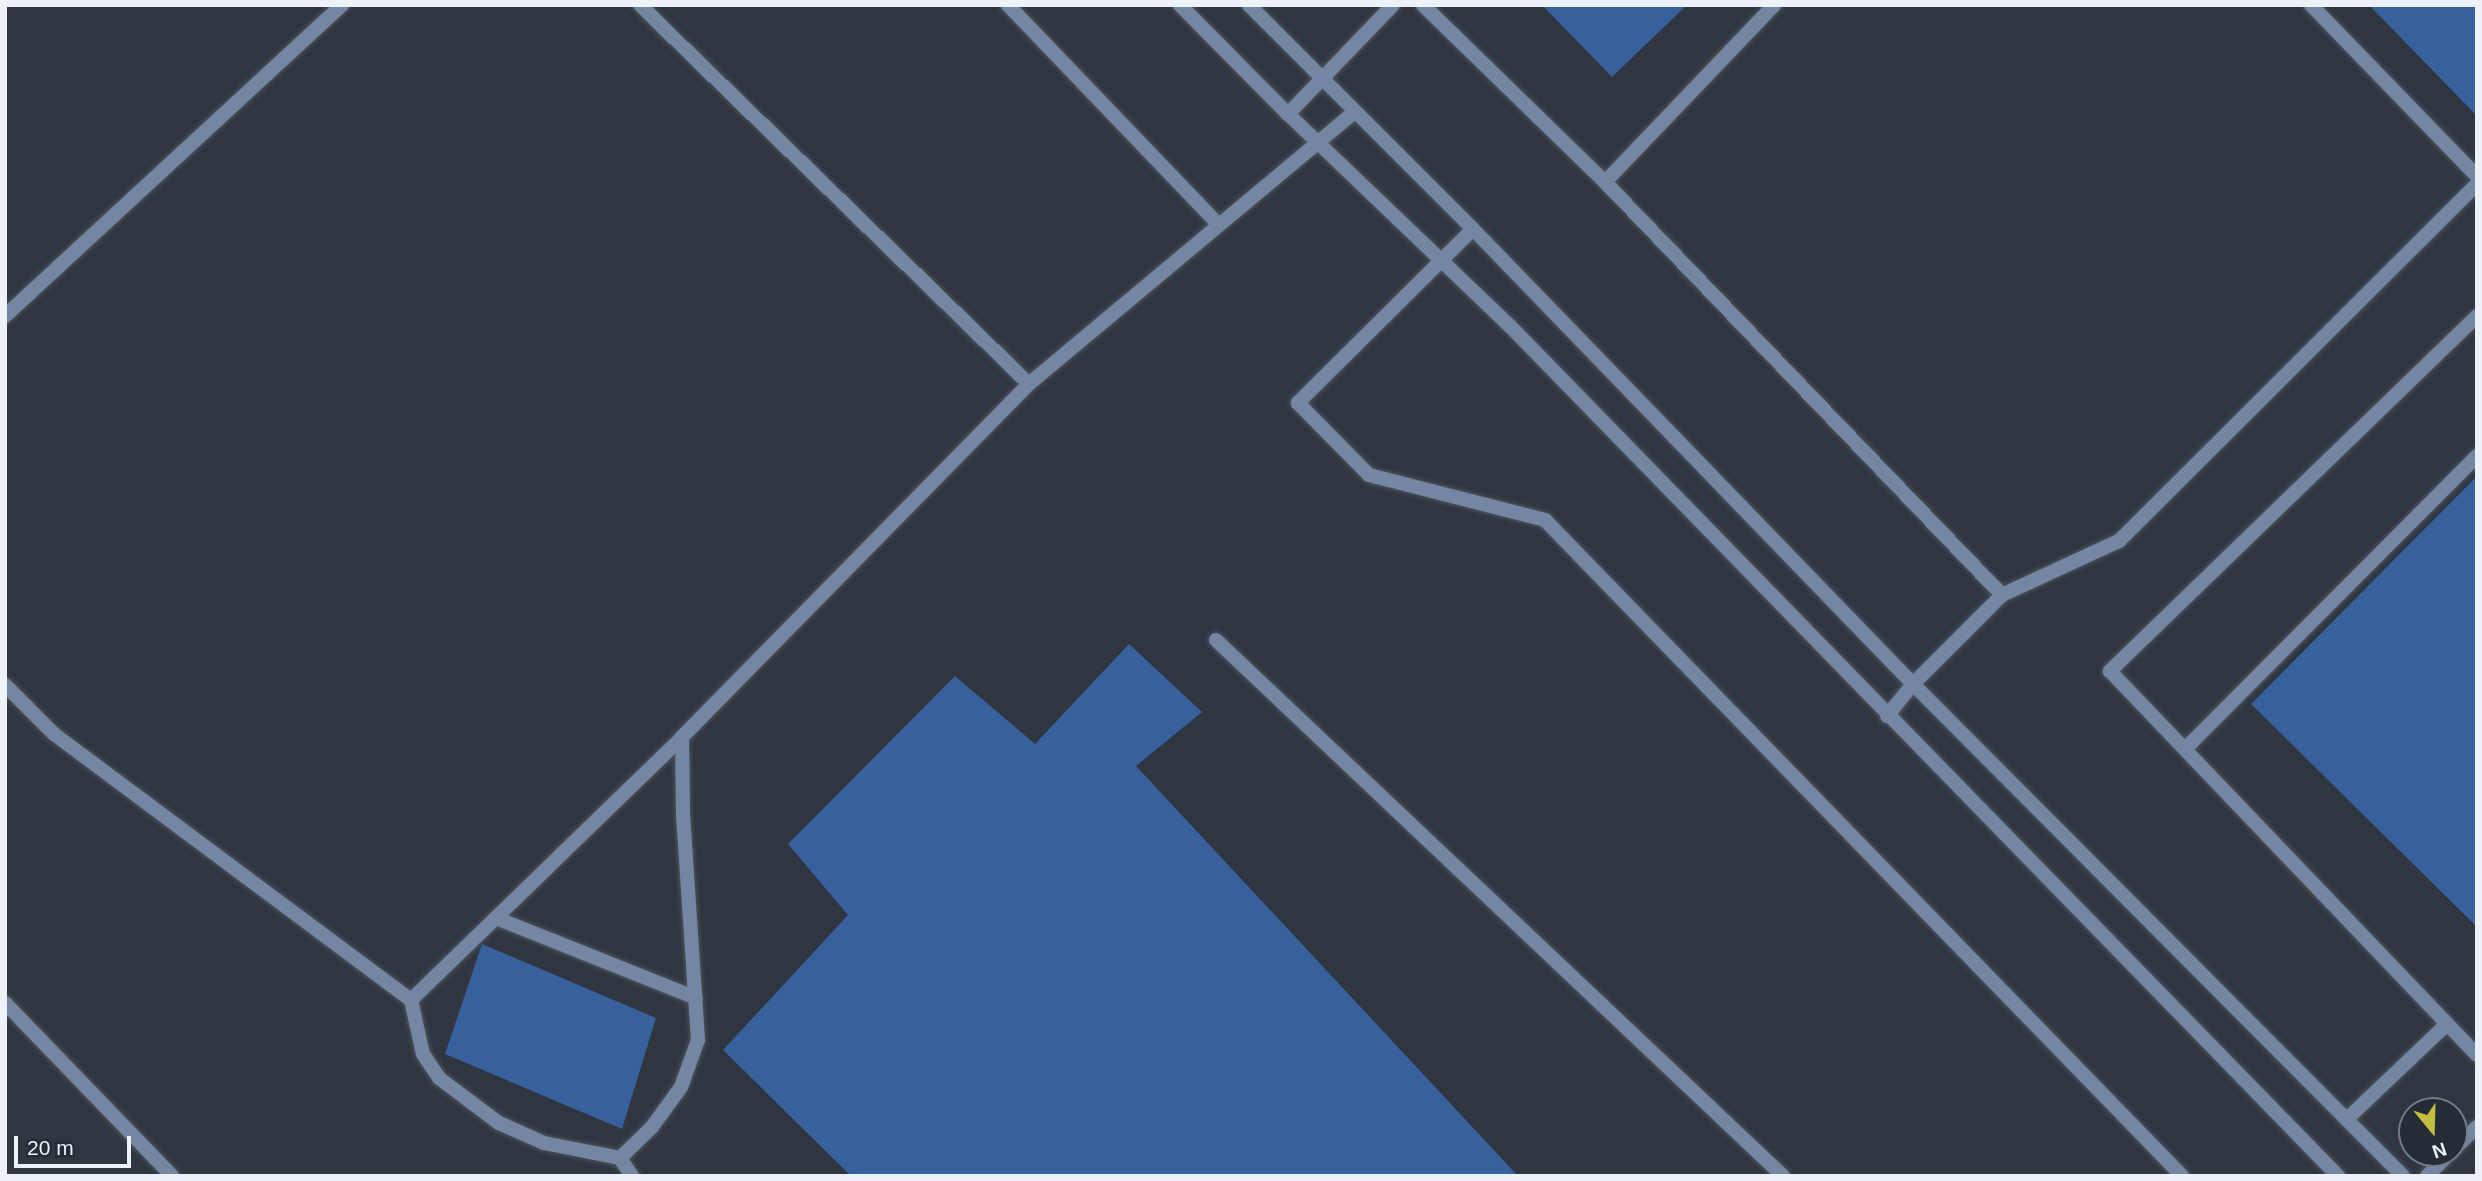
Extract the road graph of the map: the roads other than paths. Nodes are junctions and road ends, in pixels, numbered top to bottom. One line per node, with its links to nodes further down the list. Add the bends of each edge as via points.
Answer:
1 (342, 5): 21 (street)
2 (640, 5): 22 (street)
3 (1008, 5): 17 (street)
4 (1180, 5): 12 (street)
5 (1249, 5): 10 (street)
6 (1393, 5): 10 (street)
7 (1423, 5): 15 (street)
8 (1774, 5): 15 (street)
9 (2311, 5): 14 (street)
10 (1323, 79): 11 (street); 12 (street)
11 (1354, 112): 13 (street); 18 (street)
12 (1288, 114): 13 (street)
13 (1317, 140): 17 (street); 19 (street)
14 (2477, 176)
15 (1605, 182): 24 (street)
16 (2477, 184): 24 (street, via 2119,541)
17 (1218, 224): 22 (street)
18 (1473, 229): 19 (street); 26 (street)
19 (1440, 260): 28 (street, via 1510,326); 42 (street, via 1298,403 1369,475 1545,520)
20 (2477, 316): 30 (street, via 2110,671)
21 (5, 317)
22 (1029, 384): 29 (street)
23 (2477, 456): 30 (street)
24 (2002, 595): 26 (street)
25 (1216, 640): 41 (street)
26 (1913, 684): 28 (street); 37 (street)
27 (5, 685): 33 (street, via 54,734)
28 (1887, 716): 43 (street)
29 (682, 737): 31 (street); 32 (street)
30 (2185, 749): 35 (street)
31 (496, 918): 32 (street); 33 (street)
32 (696, 998): 38 (street, via 698,1040 681,1087 652,1127)
33 (411, 1000): 38 (street, via 423,1054 439,1078 499,1123 544,1143)
34 (5, 1003): 39 (street)
35 (2447, 1024): 36 (street); 37 (street)
36 (2477, 1055)
37 (2348, 1118): 44 (street)
38 (620, 1157): 40 (street)
39 (172, 1176)
40 (632, 1176)
41 (1783, 1176)
42 (2182, 1176)
43 (2338, 1176)
44 (2403, 1176)

